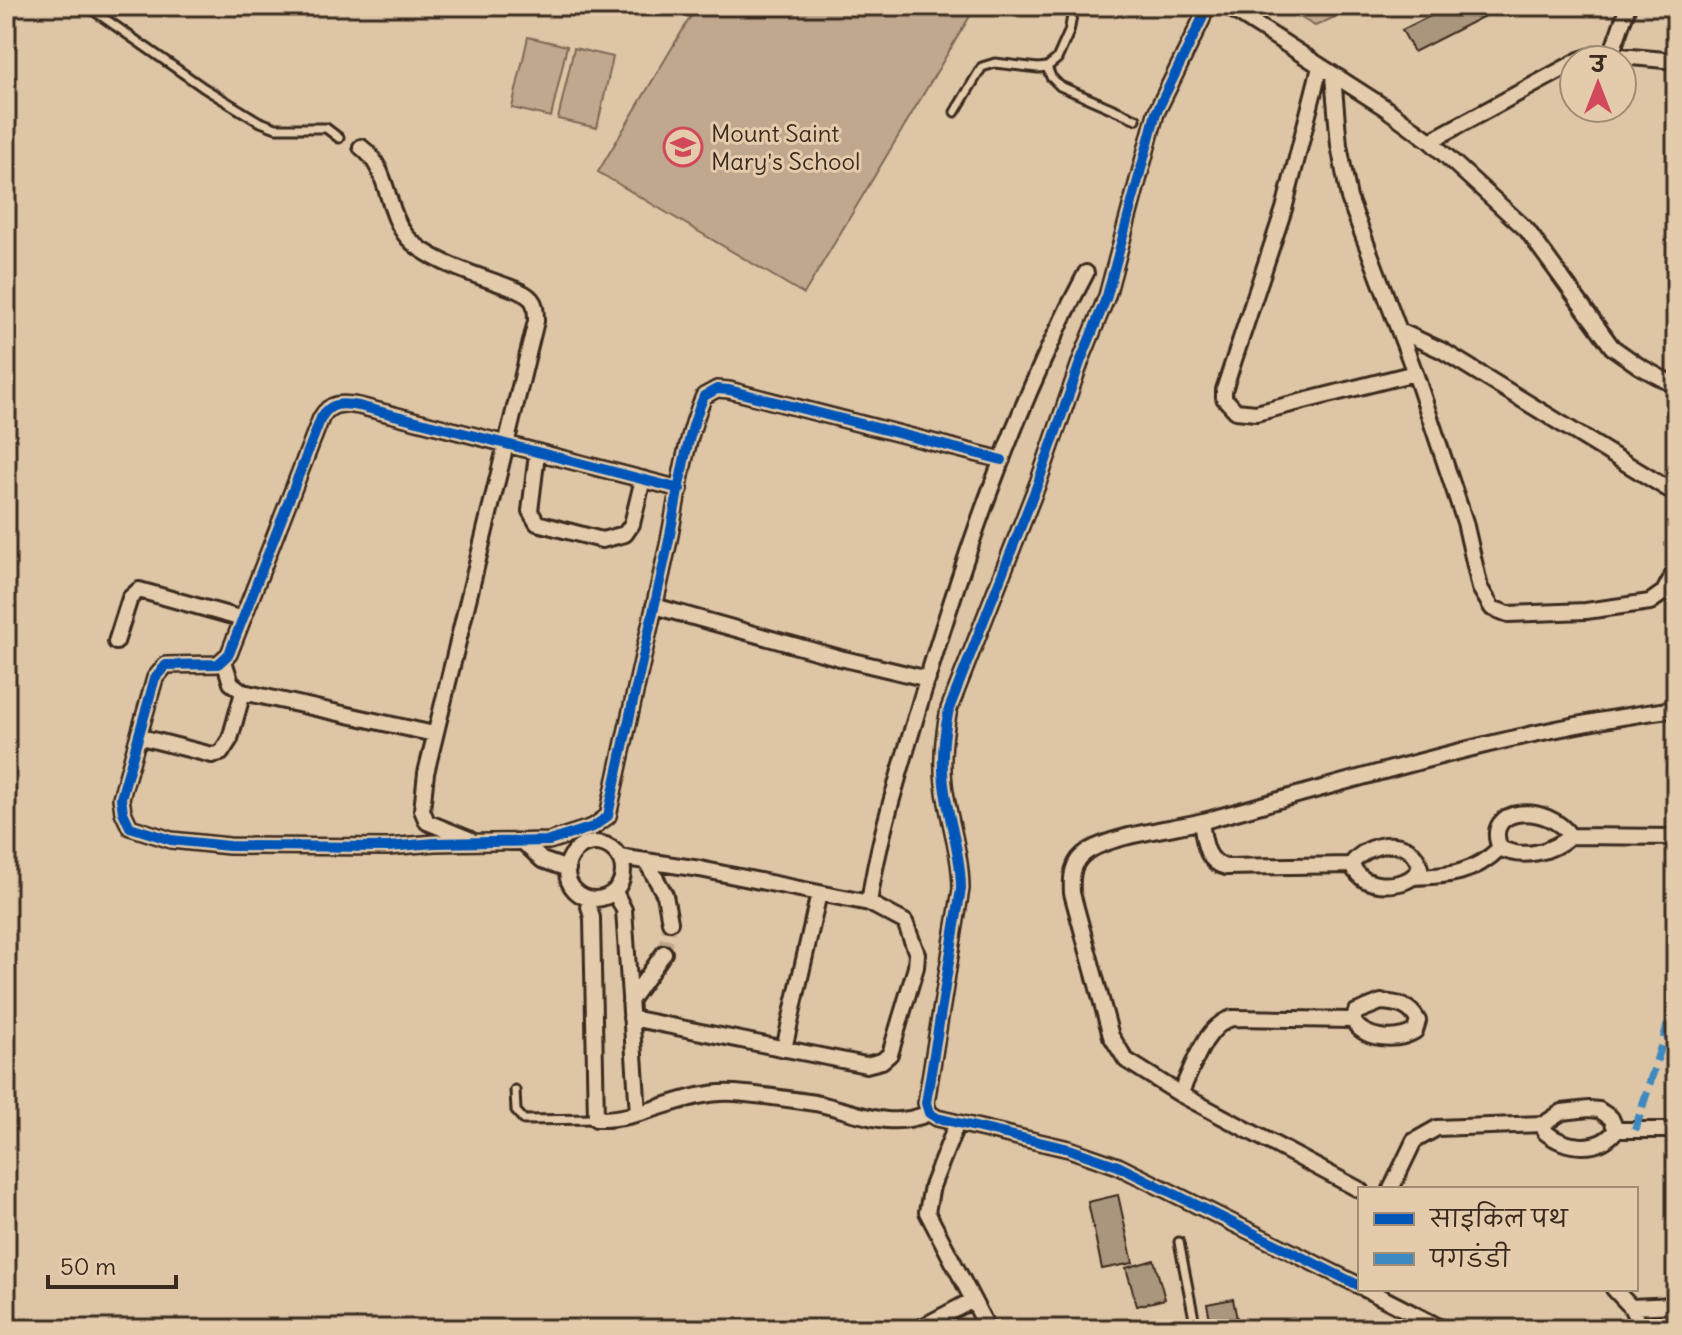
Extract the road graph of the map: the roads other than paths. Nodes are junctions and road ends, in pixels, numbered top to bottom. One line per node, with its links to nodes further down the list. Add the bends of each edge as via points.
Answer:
1 (87, 6): 14 (lane, via 258,121 276,128 326,128)
2 (1074, 6): 9 (lane, via 1063,51)
3 (1205, 6): 65 (street, via 1152,122 1107,296 949,709 943,783 961,889 926,1090)
4 (1227, 6): 10 (street)
5 (1628, 6): 6 (street)
6 (1615, 44)
7 (1638, 57): 8 (street)
8 (1676, 61)
9 (1047, 67): 12 (lane, via 989,64 977,73); 13 (lane, via 1060,86)
10 (1326, 71): 15 (street); 18 (street, via 1346,188); 19 (street, via 1224,398 1236,411 1256,413)
11 (1558, 72): 15 (street)
12 (955, 112)
13 (1136, 119)
14 (339, 138)
15 (1430, 141): 20 (street, via 1527,230 1612,347)
16 (361, 147): 21 (street, via 373,156 408,238 446,262 535,302 536,321)
17 (1086, 273): 23 (street)
18 (1400, 331): 19 (street); 26 (street, via 1461,361)
19 (1415, 373): 27 (street, via 1465,522 1480,588 1492,608 1508,614 1551,613 1650,602 1664,592)
20 (1676, 386)
21 (508, 446): 22 (street); 29 (street, via 359,406 331,406 321,418); 35 (street)
22 (537, 454): 24 (street); 24 (street, via 532,517 537,523 602,540 625,534 632,524)
23 (1002, 460): 25 (street, via 717,389 704,396 698,409); 32 (street)
24 (643, 479): 25 (street)
25 (680, 489): 28 (street)
26 (1676, 494)
27 (1676, 569)
28 (654, 606): 32 (street); 37 (street, via 608,816)
29 (243, 619): 30 (street, via 139,590 130,598); 31 (street)
30 (116, 642)
31 (224, 661): 33 (street, via 231,683); 36 (street, via 210,666 175,663 160,670)
32 (928, 679): 55 (street, via 890,803)
33 (243, 692): 35 (street); 36 (street, via 221,753)
34 (1676, 709): 38 (street, via 1512,738)
35 (434, 734): 42 (street, via 422,810 427,822)
36 (141, 737): 42 (street, via 124,783 123,812 130,827 159,838 229,846)
37 (602, 822): 39 (street); 44 (street)
38 (1201, 822): 49 (street, via 1209,854 1218,865); 63 (street, via 1102,844 1075,863 1071,876 1118,1051)
39 (575, 833): 43 (street); 46 (street)
40 (1570, 836): 41 (street); 45 (street, via 1541,851); 45 (street, via 1555,819 1516,813 1499,827)
41 (1676, 837)
42 (478, 843): 43 (street)
43 (524, 843): 50 (street, via 542,860)
44 (602, 843): 46 (street, via 588,843); 47 (street)
45 (1500, 848): 51 (street, via 1467,871)
46 (574, 853): 50 (street)
47 (619, 857): 48 (street); 52 (street, via 621,878)
48 (646, 861): 53 (street); 56 (street, via 665,895)
49 (1351, 865): 51 (street, via 1372,882 1398,883); 51 (street, via 1364,850 1395,846 1417,858 1420,868)
50 (568, 869): 54 (street, via 573,889)
51 (1413, 877)
52 (615, 892): 54 (street); 58 (street, via 624,910)
53 (819, 893): 55 (street); 61 (street)
54 (587, 898): 66 (street, via 592,918)
55 (869, 903): 61 (street, via 905,922 917,954 890,1054 866,1065)
56 (670, 922)
57 (664, 953): 58 (street)
58 (630, 1001): 59 (street)
59 (631, 1018): 61 (street); 64 (street)
60 (1353, 1020): 63 (street, via 1223,1021 1212,1030)
61 (784, 1049)
62 (515, 1090): 66 (lane, via 516,1111 524,1120)
63 (1180, 1094): 72 (street)
64 (638, 1113): 65 (street, via 710,1093 816,1104 889,1122); 66 (street)
65 (929, 1113): 67 (street)
66 (596, 1119)
67 (957, 1123): 74 (street, via 1118,1166); 77 (street, via 927,1212)
68 (1544, 1124): 69 (street, via 1562,1112 1589,1109 1611,1118); 69 (street, via 1553,1138 1584,1146 1602,1144); 71 (street, via 1428,1131 1408,1150)
69 (1616, 1130): 70 (street)
70 (1676, 1130)
71 (1392, 1187)
72 (1358, 1189)
73 (1179, 1242): 82 (lane)
74 (1358, 1286)
75 (1368, 1291): 83 (street)
76 (1616, 1291): 79 (street)
77 (973, 1300): 80 (street); 81 (street)
78 (1676, 1305): 79 (street)
79 (1631, 1307): 84 (street)
80 (918, 1329)
81 (988, 1329)
82 (1196, 1329)
83 (1443, 1329)
84 (1642, 1329)

